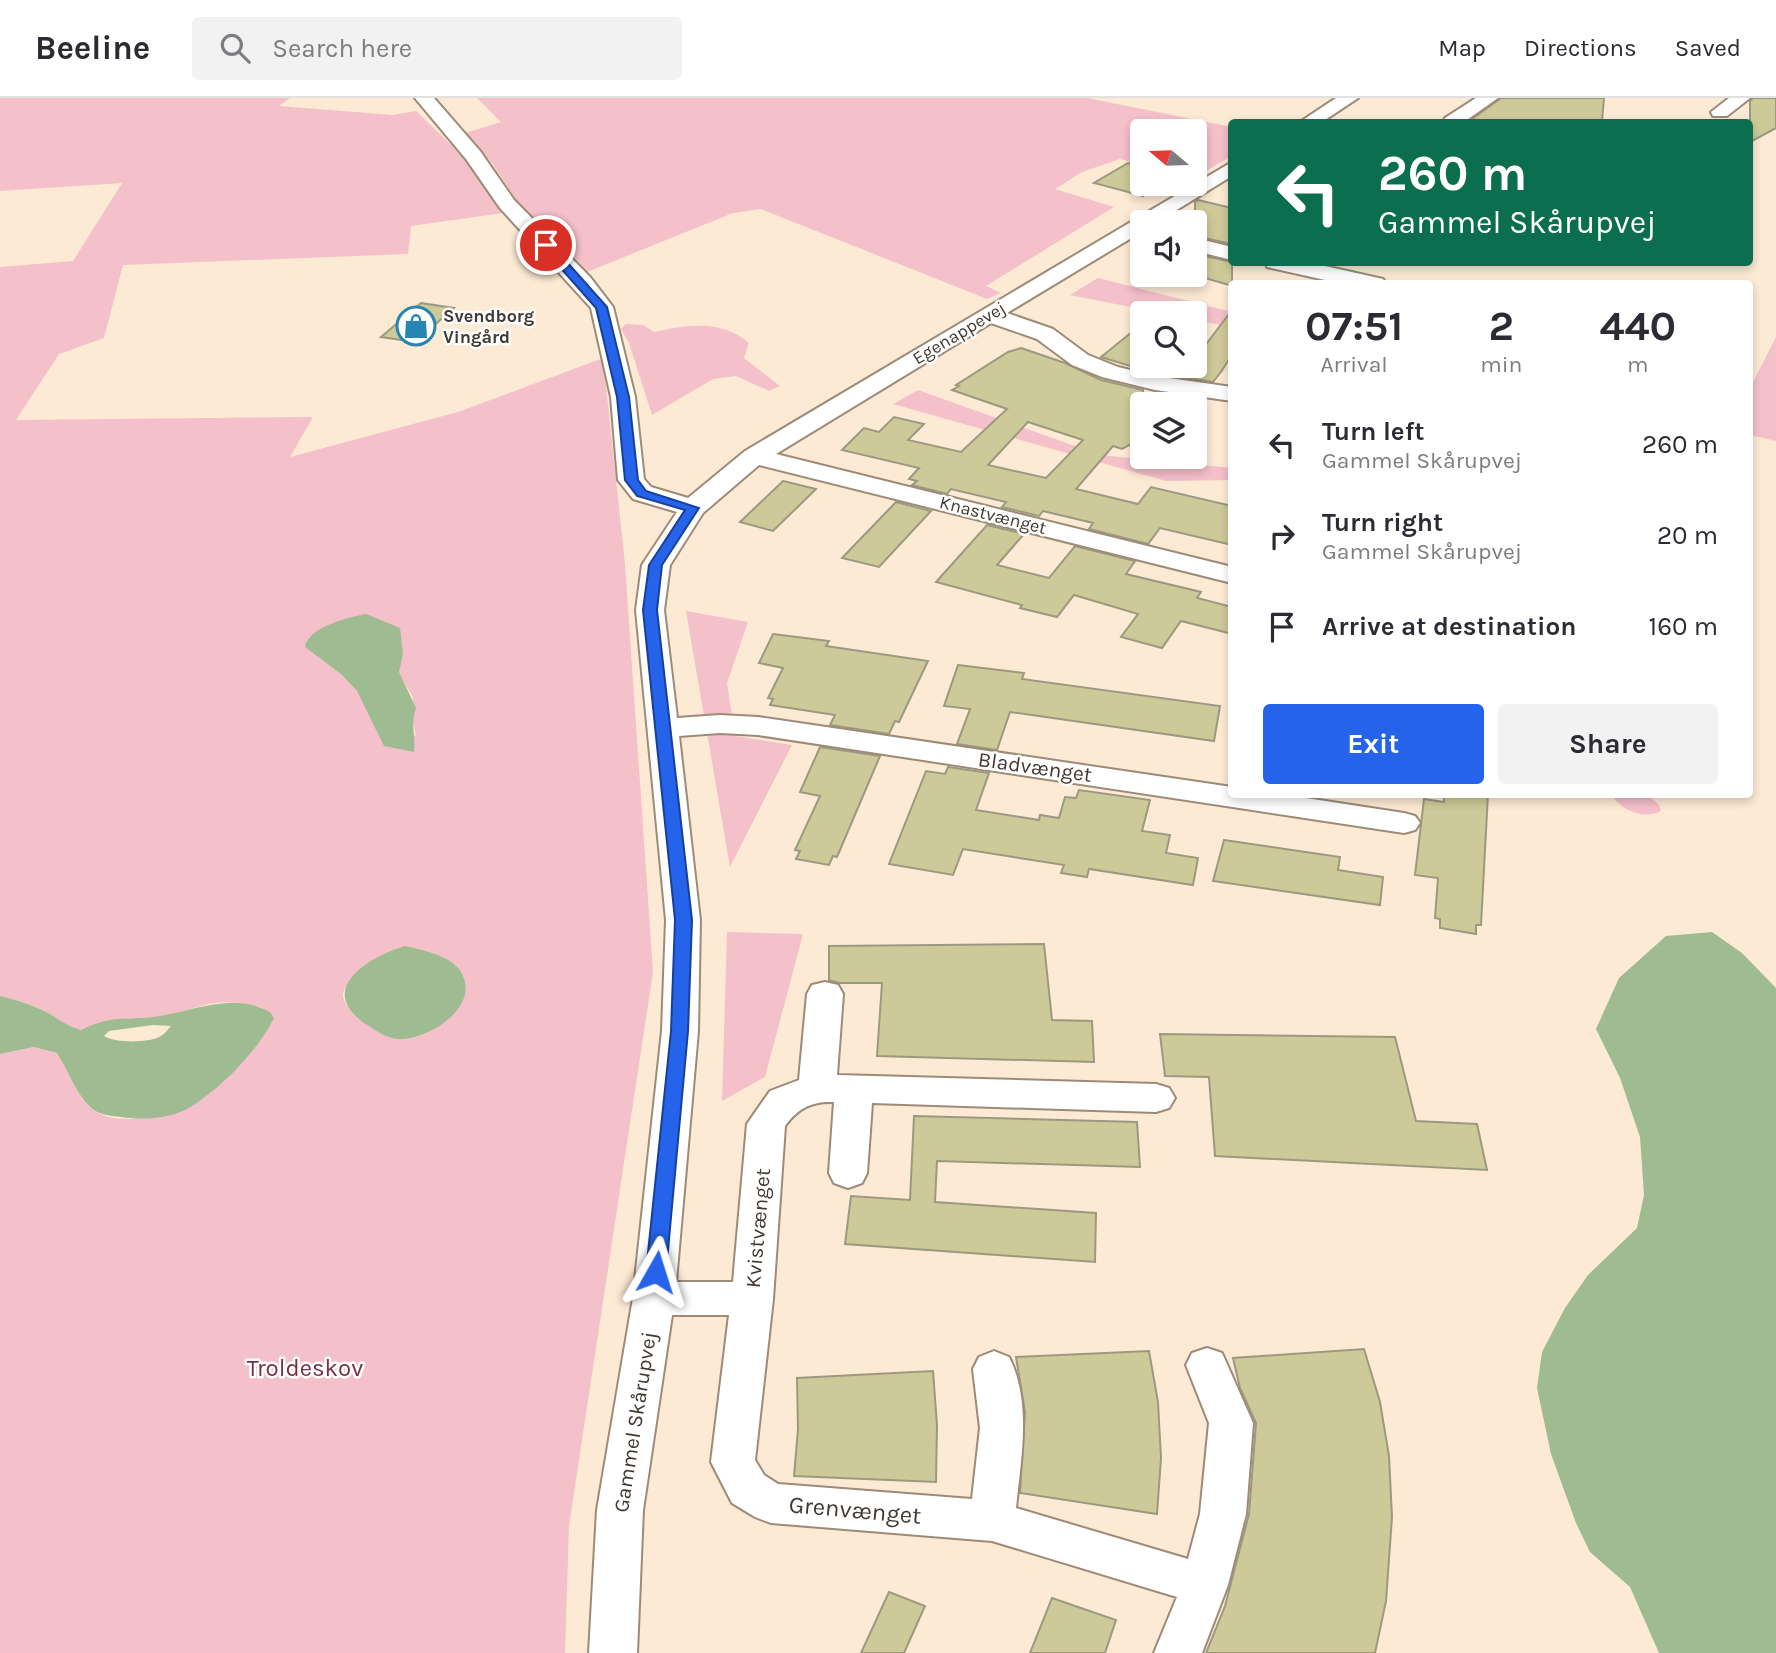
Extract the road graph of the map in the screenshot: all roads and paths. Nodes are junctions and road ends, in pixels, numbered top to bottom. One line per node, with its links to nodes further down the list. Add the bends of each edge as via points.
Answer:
1 (424, 98): 18 (street, via 507,204 602,307 623,397 631,480 642,493)
2 (1349, 98): 6 (street)
3 (1489, 98): 7 (street)
4 (1741, 98): 5 (street)
5 (1720, 112)
6 (1313, 119)
7 (1457, 119)
8 (1228, 171): 9 (street, Egenappevej)
9 (1166, 210)
10 (1130, 233): 15 (street, Egenappevej)
11 (1207, 247): 12 (street)
12 (1228, 253)
13 (1293, 266): 14 (street)
14 (1357, 280)
15 (989, 315): 16 (street, via 1045,334 1080,359 1119,375); 17 (street, Egenappevej)
16 (1228, 393)
17 (754, 456): 18 (street, Egenappevej); 19 (street, Knastvænget)
18 (693, 508): 20 (street, Gammel Skårupvej, via 656,565 651,599)
19 (1228, 574)
20 (664, 728): 21 (street, Bladvænget, via 758,726); 28 (street, Gammel Skårupvej, via 683,920 680,1031)
21 (1228, 797)
22 (1238, 798): 23 (street, Bladvænget)
23 (1404, 823)
24 (825, 994): 25 (street)
25 (836, 1089): 26 (street, Kvistvænget); 27 (street); 29 (street, Kvistvænget, via 783,1101 766,1124)
26 (1156, 1098)
27 (848, 1173)
28 (654, 1298): 29 (street, Kvistvænget); 34 (street, Gammel Skårupvej, via 620,1510)
29 (752, 1299): 32 (street, Grenvænget, via 733,1462 748,1489 771,1503)
30 (1207, 1365): 33 (street, via 1231,1423 1223,1514)
31 (994, 1368): 32 (street, via 1002,1428)
32 (992, 1521): 33 (street, Grenvænget)
33 (1205, 1585): 35 (street)
34 (613, 1653)
35 (1178, 1653)

